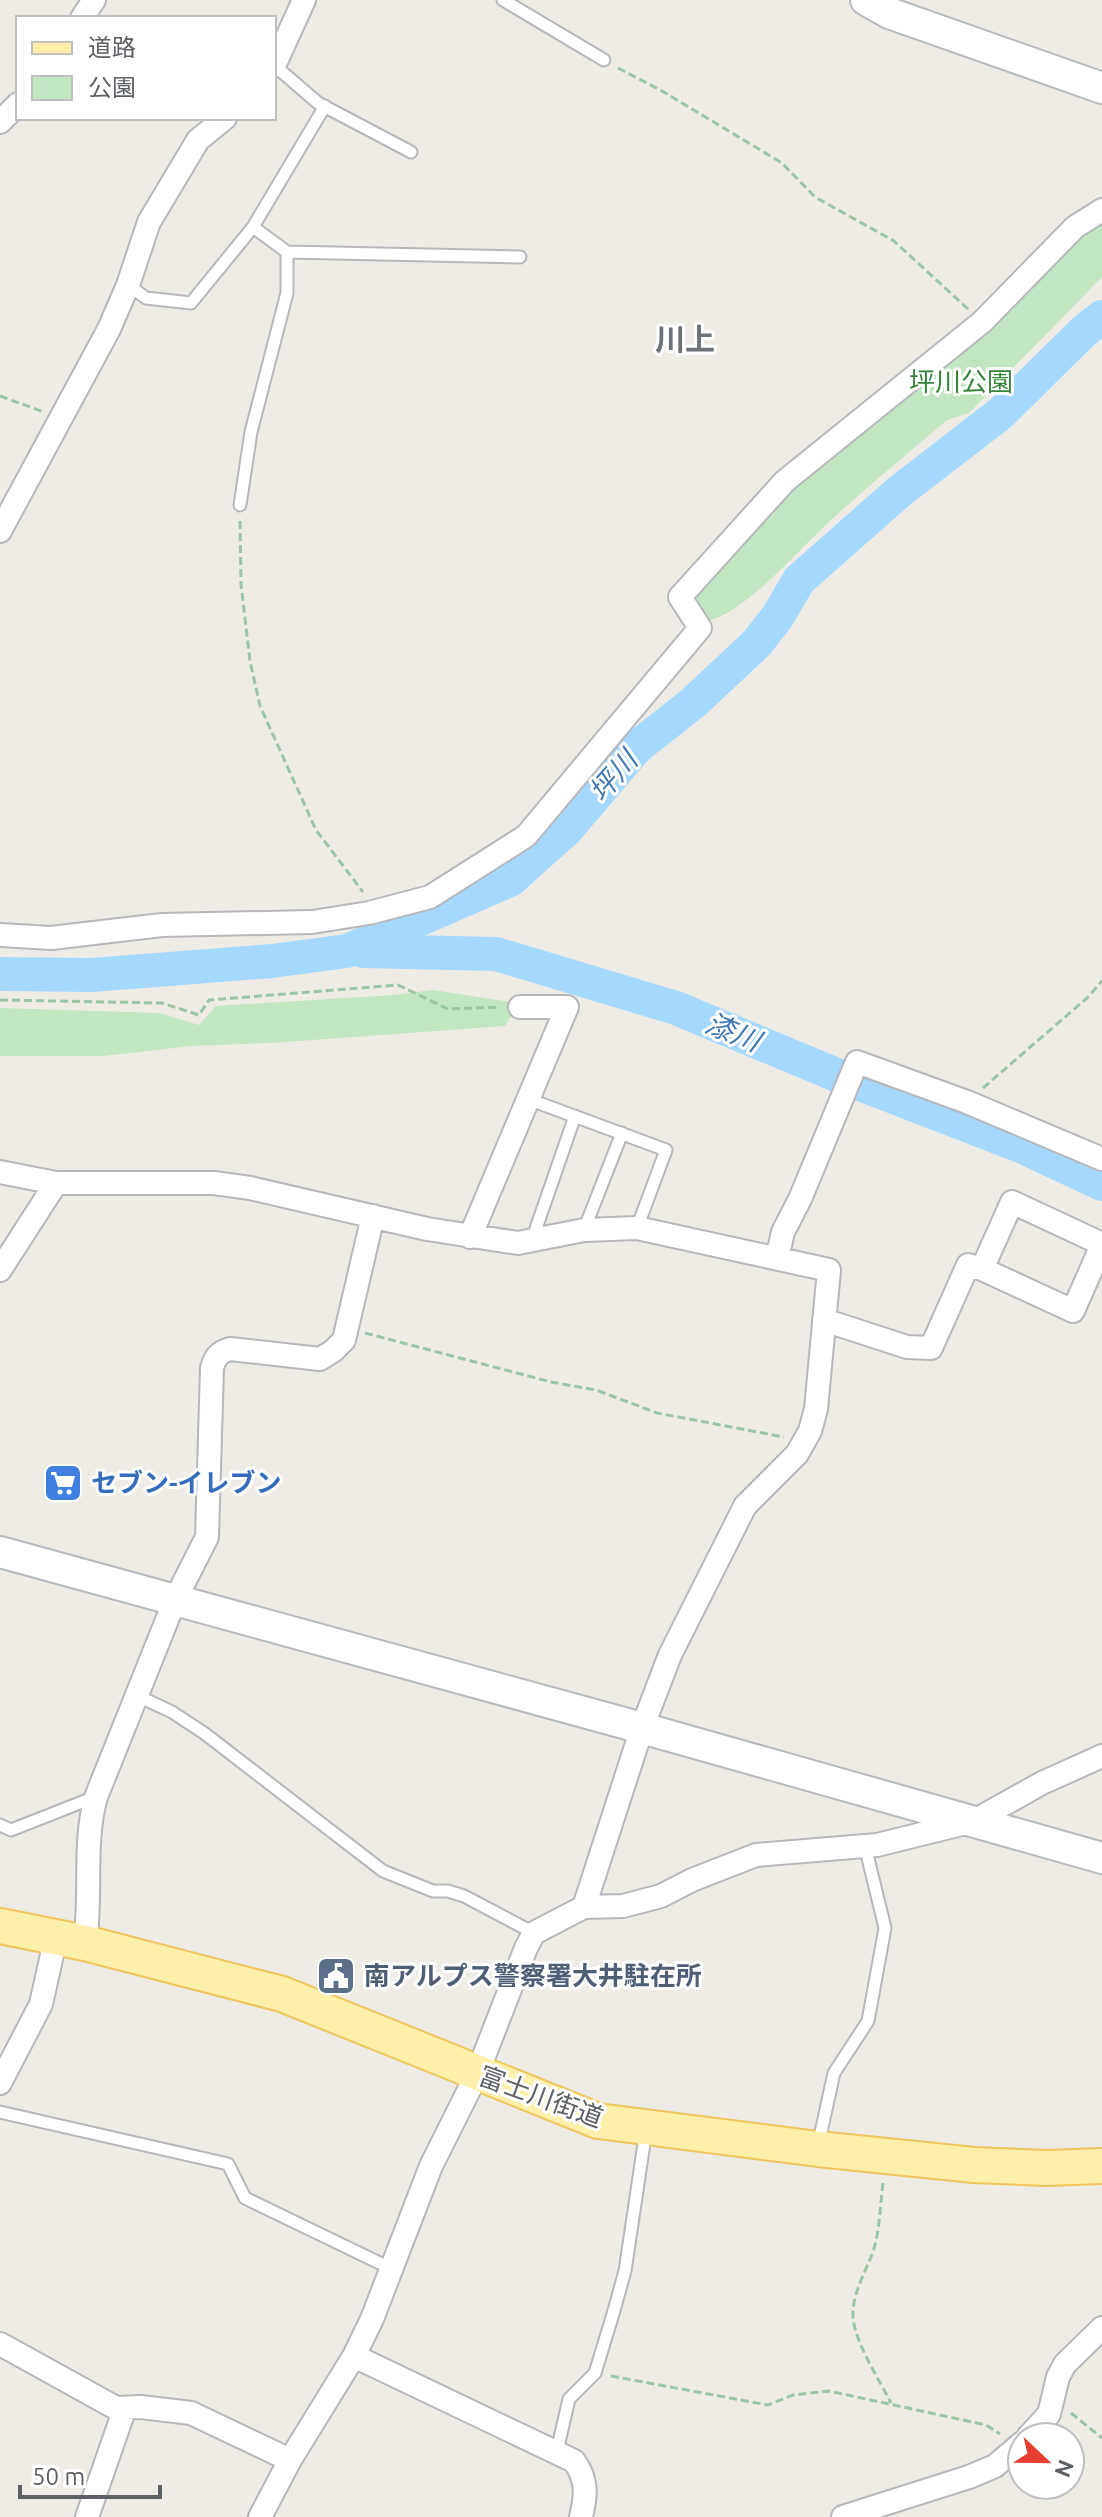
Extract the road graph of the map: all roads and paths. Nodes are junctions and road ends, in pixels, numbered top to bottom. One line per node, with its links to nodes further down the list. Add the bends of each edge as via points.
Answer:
1 (304, 0): 5 (street)
2 (503, 0): 4 (lane)
3 (866, 0): 7 (street, via 889,13)
4 (604, 60): 18 (path, via 782,163 815,197 894,241)
5 (276, 62)
6 (276, 68): 9 (lane)
7 (1102, 88)
8 (16, 106): 11 (street)
9 (325, 106): 12 (lane); 14 (lane)
10 (223, 120): 17 (street, via 198,140 149,222)
11 (0, 122)
12 (411, 152)
13 (1102, 210): 18 (street, via 1075,227)
14 (253, 227): 15 (lane); 17 (lane, via 191,303 146,298)
15 (287, 252): 16 (lane); 21 (lane, via 287,293 251,432)
16 (520, 257)
17 (128, 285): 20 (street)
18 (982, 322): 23 (street, via 785,481 680,597 700,628 526,836 430,897)
19 (0, 396): 20 (path)
20 (62, 418): 22 (street)
21 (240, 505): 23 (path, via 241,584 260,706 316,830)
22 (0, 531)
23 (377, 911): 24 (street, via 312,922 162,925 51,938)
24 (0, 935)
25 (1102, 981): 29 (path)
26 (0, 1000): 27 (path, via 162,1003 199,1015 209,1000 398,985 448,1009)
27 (520, 1007): 28 (street, via 567,1007)
28 (528, 1099): 30 (lane); 39 (street)
29 (967, 1102): 33 (street); 42 (street, via 857,1062 783,1232)
30 (575, 1116): 31 (lane); 40 (lane)
31 (622, 1133): 37 (lane, via 666,1150); 38 (lane)
32 (1102, 1151): 33 (street)
33 (1102, 1158)
34 (0, 1172): 35 (street)
35 (56, 1183): 36 (street, via 214,1183); 44 (street)
36 (373, 1216): 39 (street); 46 (street)
37 (637, 1228): 38 (street); 42 (street)
38 (584, 1230): 40 (street)
39 (470, 1237): 40 (street)
40 (532, 1240)
41 (1102, 1245): 43 (street, via 1073,1311); 43 (street, via 1012,1202)
42 (777, 1258): 45 (street, via 829,1270)
43 (982, 1269): 45 (street, via 968,1265 931,1348 907,1347)
44 (0, 1270)
45 (824, 1320): 47 (street, via 816,1409)
46 (347, 1325): 47 (path, via 596,1390 657,1413); 49 (street, via 344,1340 320,1359 230,1349 215,1358 207,1537)
47 (804, 1441): 51 (street, via 745,1506 670,1655)
48 (0, 1552): 49 (street)
49 (175, 1600): 50 (street); 51 (street)
50 (138, 1696): 53 (street); 60 (lane, via 204,1733 383,1871 433,1891 464,1896)
51 (642, 1728): 54 (street); 58 (street)
52 (1102, 1756): 54 (street)
53 (96, 1797): 55 (lane, via 11,1830); 61 (street, via 89,1914)
54 (974, 1821): 56 (street); 57 (street)
55 (0, 1825)
56 (865, 1846): 58 (street, via 756,1855 661,1896 623,1906); 66 (lane, via 885,1928 868,2021 834,2073)
57 (1102, 1858)
58 (584, 1907): 60 (street)
59 (0, 1926): 61 (main road, 富士川街道)
60 (534, 1933): 62 (street)
61 (71, 1940): 62 (main road, 富士川街道, via 282,1994); 63 (street)
62 (477, 2074): 65 (main road, 富士川街道, via 598,2121); 69 (street, via 431,2166)
63 (0, 2083)
64 (0, 2112): 69 (lane, via 228,2164 245,2198)
65 (646, 2129): 66 (main road, 富士川街道); 73 (lane, via 625,2271)
66 (818, 2149): 67 (main road, 富士川街道)
67 (886, 2156): 68 (main road, 富士川街道, via 1017,2167); 75 (path, via 878,2233 853,2305 853,2320)
68 (1102, 2166)
69 (392, 2269): 72 (street)
70 (1102, 2328): 74 (street, via 1065,2364)
71 (0, 2344): 76 (street, via 116,2408)
72 (354, 2356): 80 (street); 82 (street)
73 (595, 2373): 75 (path, via 768,2405 793,2395 829,2391); 80 (lane, via 569,2399)
74 (1051, 2400): 77 (street); 79 (path)
75 (892, 2405): 78 (path)
76 (125, 2408): 82 (street, via 191,2413); 83 (street)
77 (1042, 2421)
78 (1006, 2434)
79 (1102, 2438)
80 (557, 2451): 85 (street, via 581,2470 586,2494)
81 (1006, 2457): 86 (street, via 969,2477)
82 (290, 2460): 84 (street)
83 (87, 2517)
84 (260, 2517)
85 (581, 2517)
86 (843, 2517)

